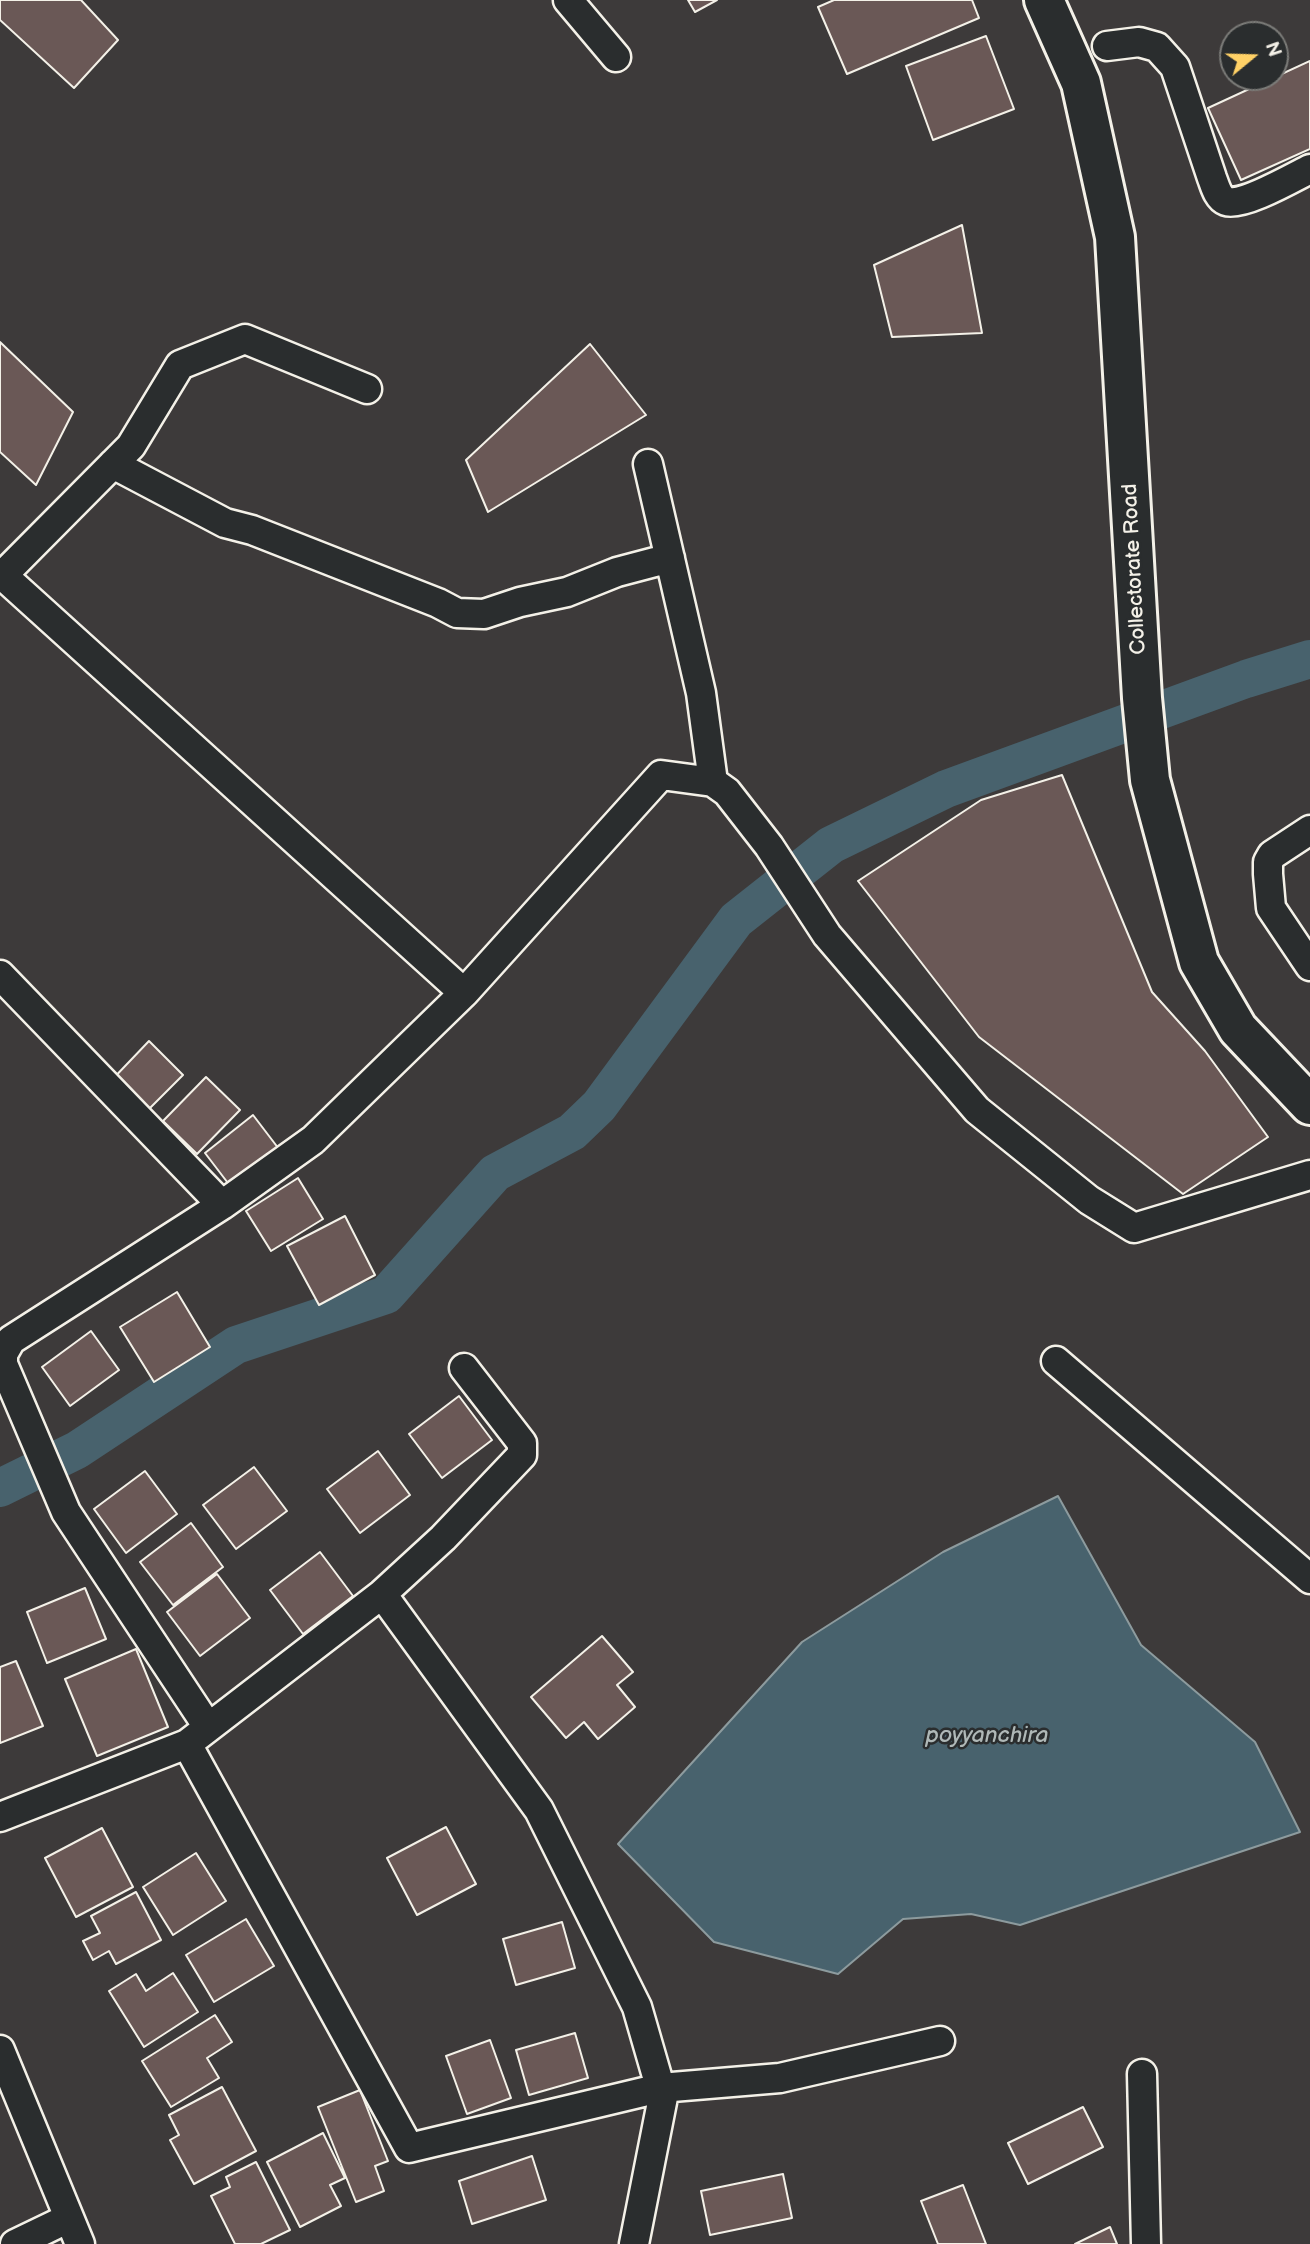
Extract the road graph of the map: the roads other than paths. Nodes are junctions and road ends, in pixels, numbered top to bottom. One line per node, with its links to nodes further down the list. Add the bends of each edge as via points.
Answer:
1 (568, 0): 4 (street)
2 (1044, 0): 16 (main road, Collectorate Road, via 1081,83 1115,237 1150,780 1199,962 1238,1029)
3 (1107, 46): 5 (street, via 1148,44 1157,47 1175,67 1212,178 1225,201 1256,196)
4 (616, 57)
5 (1310, 169)
6 (366, 389): 7 (street, via 245,340 180,365 131,446)
7 (113, 464): 9 (street, via 226,523 457,613 484,614); 10 (street)
8 (648, 464): 9 (street)
9 (670, 558): 11 (street, via 702,693)
10 (1, 575): 15 (street)
11 (713, 782): 15 (street, via 661,775); 17 (street, via 727,792 769,846 827,935 977,1110 1089,1200 1134,1228)
12 (1310, 830): 13 (street, via 1272,855 1268,874 1271,908)
13 (1310, 966)
14 (0, 975): 18 (street)
15 (464, 993): 18 (street, via 313,1140)
16 (1310, 1105)
17 (1310, 1175)
18 (222, 1205): 23 (street, via 11,1340 3,1353 3,1364 66,1512)
19 (1056, 1361): 21 (street)
20 (464, 1368): 22 (street, via 522,1443 522,1455)
21 (1310, 1579)
22 (382, 1594): 23 (street); 28 (street, via 539,1810 637,2007)
23 (197, 1736): 24 (street); 28 (street, via 409,2148)
24 (0, 1817)
25 (940, 2041): 28 (street, via 780,2078)
26 (0, 2050): 29 (street)
27 (1142, 2074): 33 (street)
28 (660, 2088): 32 (street, via 663,2097)
29 (69, 2218): 30 (street); 31 (street)
30 (15, 2244)
31 (80, 2244)
32 (634, 2244)
33 (1146, 2244)

